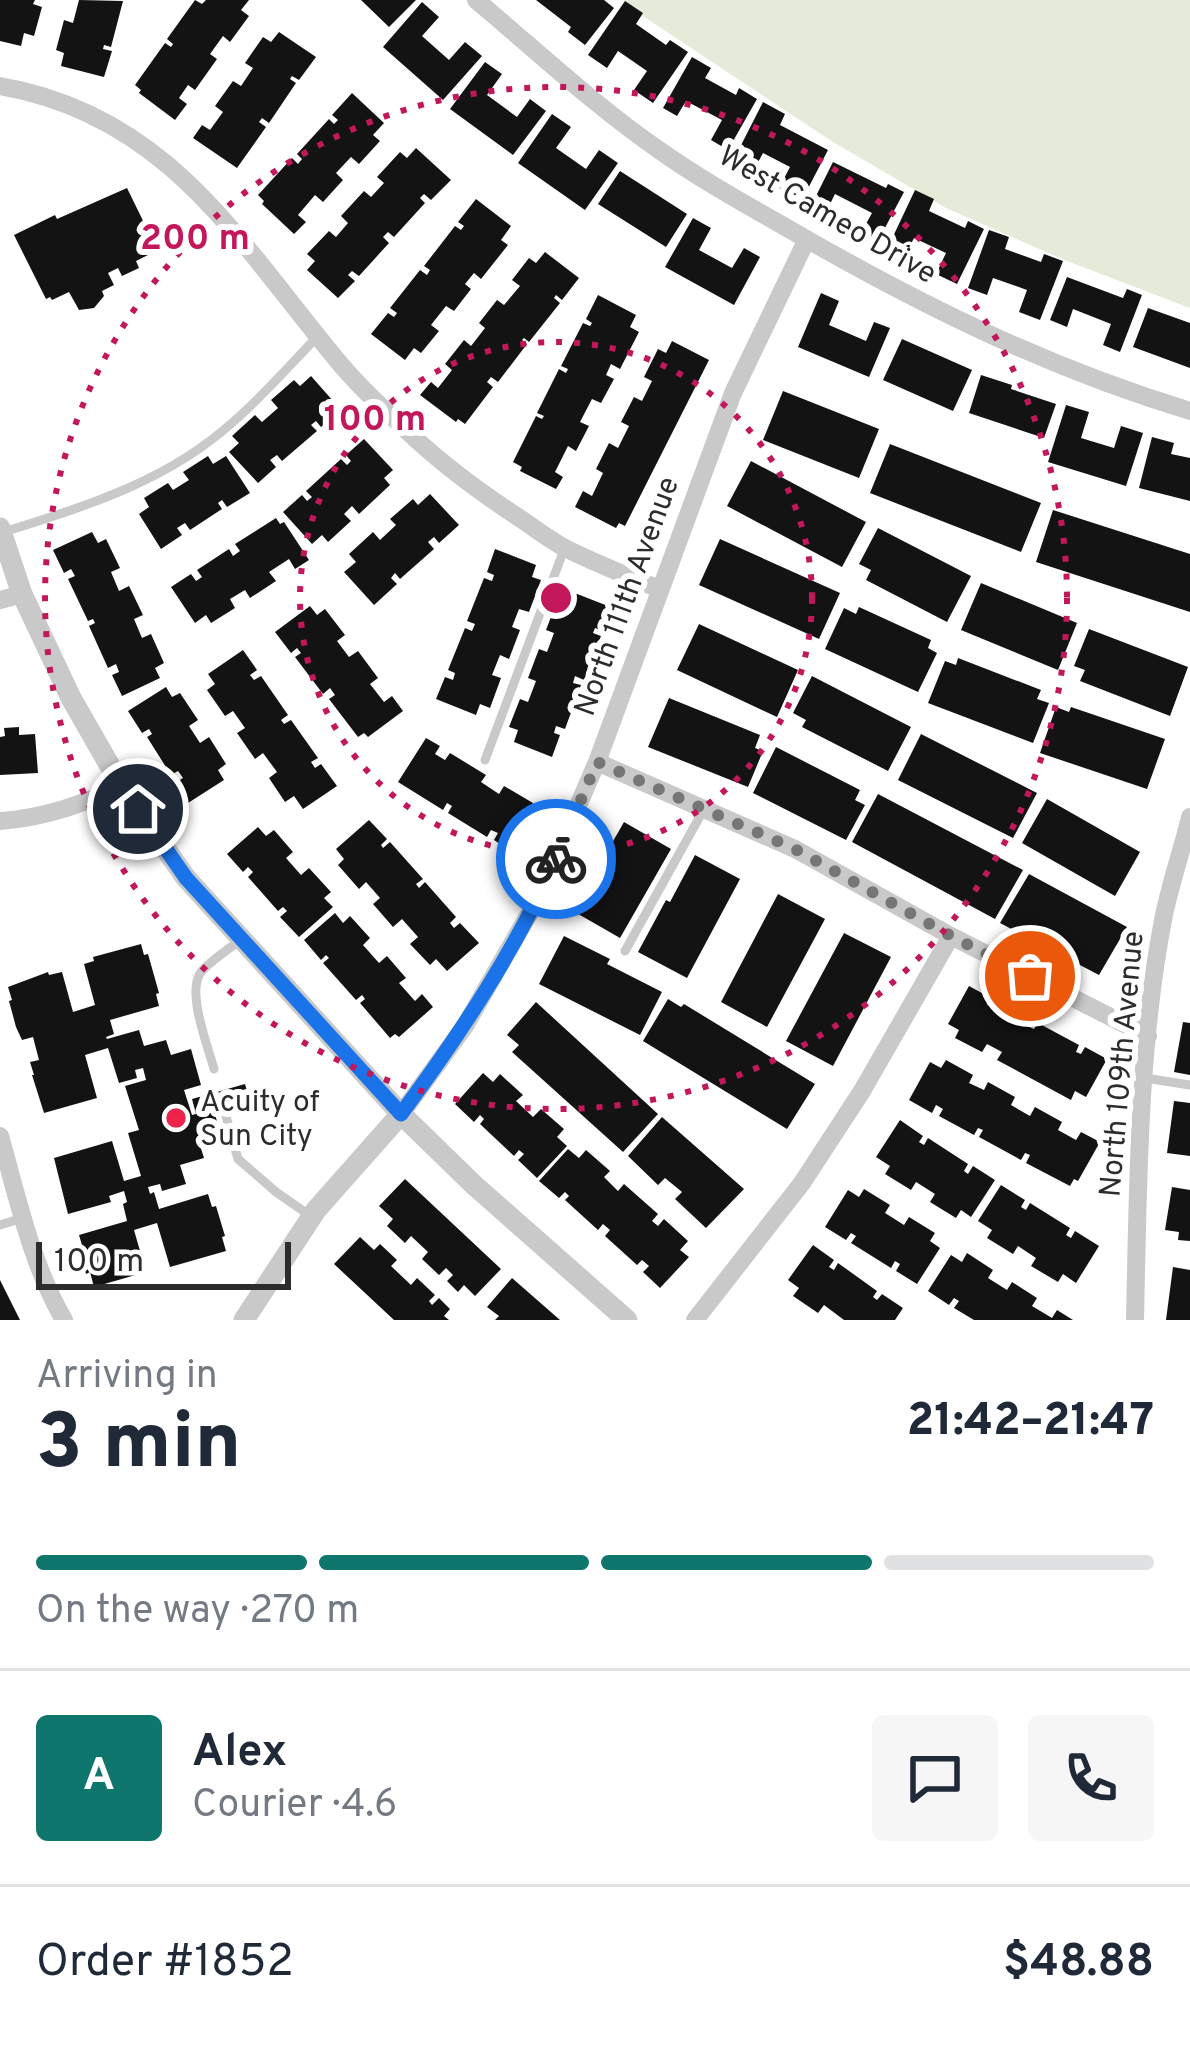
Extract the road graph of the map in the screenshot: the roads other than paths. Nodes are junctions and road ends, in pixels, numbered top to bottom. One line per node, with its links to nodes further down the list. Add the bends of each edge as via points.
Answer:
1 (476, 0): 3 (street, West Cameo Drive, via 661,152)
2 (0, 86): 4 (street, via 88,113 161,157)
3 (807, 239): 5 (street, West Cameo Drive, via 977,331); 8 (street, North 111th Avenue, via 733,393)
4 (319, 336): 6 (lane, via 231,424 166,470 108,499); 7 (street, via 420,443)
5 (1190, 411)
6 (1, 530): 9 (street)
7 (565, 548): 8 (street); 10 (lane)
8 (659, 590): 11 (street, North 111th Avenue)
9 (11, 597): 12 (street)
10 (485, 760)
11 (597, 762): 13 (street); 24 (street, North 111th Avenue, via 517,939)
12 (122, 787): 15 (street, via 67,810); 17 (street)
13 (704, 808): 16 (street); 18 (lane)
14 (1190, 819): 19 (street, North 109th Avenue, via 1164,916)
15 (0, 821)
16 (951, 936): 19 (street); 32 (street, via 802,1183)
17 (240, 940): 20 (lane, via 197,980); 24 (street)
18 (626, 952)
19 (1148, 1036): 21 (street, North 109th Avenue)
20 (214, 1069)
21 (1145, 1078): 22 (lane); 33 (street, North 109th Avenue)
22 (1190, 1085)
23 (224, 1109): 26 (lane, via 238,1159)
24 (401, 1114): 26 (street, North 111th Avenue); 31 (street)
25 (0, 1136): 27 (street)
26 (312, 1216): 30 (street, North 111th Avenue)
27 (23, 1218): 28 (lane); 29 (street)
28 (0, 1225)
29 (64, 1320)
30 (244, 1320)
31 (627, 1320)
32 (695, 1320)
33 (1135, 1320)

